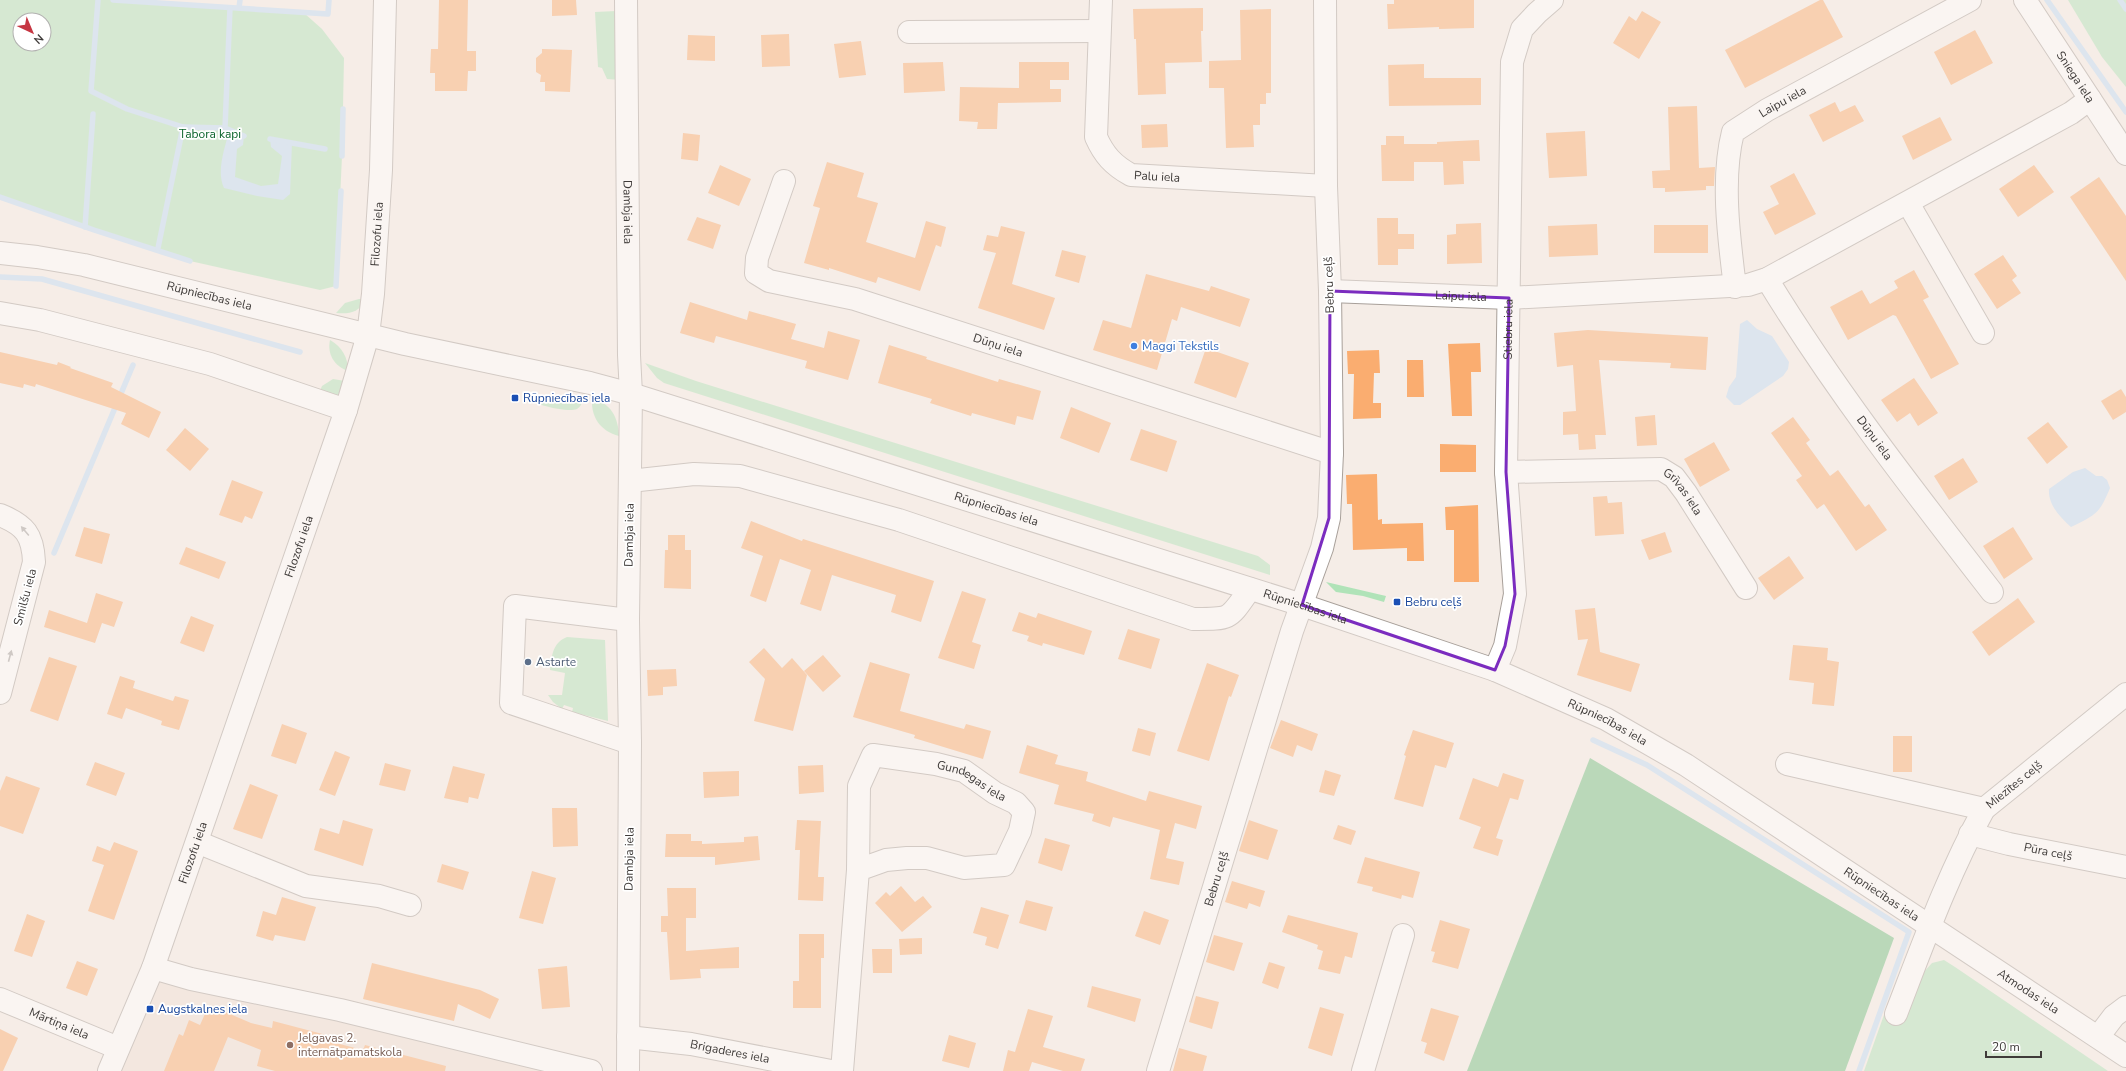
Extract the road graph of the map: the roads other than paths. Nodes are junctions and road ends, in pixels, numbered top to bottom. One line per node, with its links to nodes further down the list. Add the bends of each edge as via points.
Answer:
1 (385, 0): 22 (street, Filozofu iela, via 381,170)
2 (626, 0): 23 (street, Dambja iela)
3 (1101, 0): 8 (street, Palu iela)
4 (1325, 0): 13 (street, Bebru ceļš)
5 (1552, 0): 19 (street, Stiebru iela, via 1522,29 1512,62)
6 (1970, 0): 17 (street, Laipu iela, via 1767,110 1733,132 1729,150 1728,192 1730,242)
7 (2025, 0): 10 (street, Sniega iela)
8 (1099, 31): 9 (street); 13 (street, Palu iela, via 1096,137 1103,153 1116,167 1130,174)
9 (909, 32)
10 (2090, 99): 11 (street, Sniega iela); 14 (street, Laipu iela, via 2071,113)
11 (2126, 154)
12 (784, 180): 25 (street, Dūņu iela, via 757,258 756,273 769,281 855,299)
13 (1326, 186): 18 (street, Bebru ceļš)
14 (1908, 203): 16 (street, Laipu iela); 21 (street)
15 (0, 254): 22 (street, Rūpniecības iela, via 84,265)
16 (1767, 279): 17 (street, Laipu iela); 31 (street, Dūņu iela, via 1858,418)
17 (1736, 287): 19 (street, Laipu iela)
18 (1330, 291): 19 (street, Laipu iela); 25 (street, Bebru ceļš)
19 (1509, 298): 26 (street, Stiebru iela)
20 (0, 313): 24 (street, via 40,320 210,364)
21 (1982, 332)
22 (368, 335): 23 (street, Rūpniecības iela); 24 (street, Filozofu iela)
23 (631, 394): 27 (street, Dambja iela); 30 (street, Rūpniecības iela)
24 (346, 410): 41 (street, Filozofu iela)
25 (1332, 453): 32 (street, Bebru ceļš, via 1329,518 1322,548)
26 (1506, 472): 29 (street, Grīvas iela, via 1661,469 1674,477 1686,493); 34 (street, Stiebru iela, via 1515,594 1505,646)
27 (630, 481): 30 (street, via 694,474 740,476 899,520 1193,619 1220,619 1231,615); 33 (street, Dambja iela)
28 (0, 515): 35 (street, Smilšu iela, one-way to 28, via 34,562 34,548 23,527)
29 (1746, 588)
30 (1250, 589): 32 (street, Rūpniecības iela)
31 (1992, 592)
32 (1302, 605): 34 (street, Rūpniecības iela); 60 (street, Bebru ceļš)
33 (628, 620): 37 (street, Dambja iela); 37 (street, via 515,606 511,703)
34 (1495, 670): 45 (street, Rūpniecības iela, via 1606,720 1686,764)
35 (0, 693)
36 (2126, 694): 39 (street, Miezītes ceļš)
37 (630, 743): 51 (street, Dambja iela)
38 (1787, 764): 39 (street)
39 (1984, 809): 40 (street, Miezītes ceļš)
40 (1970, 834): 42 (street, Pūra ceļš); 45 (street, Miezītes ceļš)
41 (197, 842): 44 (street, via 306,886 378,896); 47 (street, Filozofu iela)
42 (2126, 867)
43 (858, 870): 43 (street, Gundegas iela, via 859,786 873,756 936,764 964,771 995,793 1016,803 1024,812 1020,831 1004,865 964,868 927,858 907,858 886,860); 59 (street, Gundegas iela)
44 (410, 905)
45 (1931, 926): 50 (street, Miezītes ceļš); 52 (street, Atmodas iela)
46 (1403, 935): 61 (street)
47 (153, 968): 53 (street, Filozofu iela); 56 (street, via 191,979 340,1010)
48 (0, 999): 53 (street, Mārtiņa iela)
49 (2126, 1007): 52 (street, via 2114,1016)
50 (1896, 1014)
51 (628, 1037): 57 (street, Dambja iela); 58 (street, Brigaderes iela, via 691,1044)
52 (2098, 1037): 54 (street, Atmodas iela)
53 (118, 1048): 55 (street, Filozofu iela)
54 (2126, 1056)
55 (109, 1071)
56 (591, 1071)
57 (628, 1071)
58 (831, 1071)
59 (842, 1071)
60 (1158, 1071)
61 (1363, 1071)

